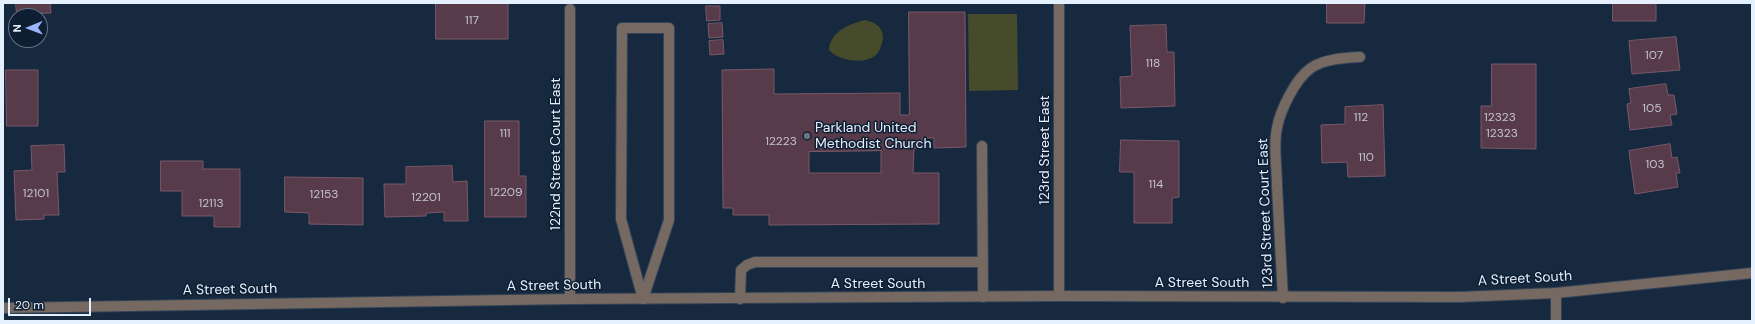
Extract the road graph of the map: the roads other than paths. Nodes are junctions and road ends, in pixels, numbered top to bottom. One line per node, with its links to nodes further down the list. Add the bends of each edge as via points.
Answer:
1 (1059, 3): 8 (street, 123rd Street East)
2 (570, 9): 12 (street, 122nd Street Court East)
3 (1360, 58): 11 (street, 123rd Street Court East, via 1342,58 1310,68 1282,110 1276,129 1276,155)
4 (982, 146): 5 (street)
5 (983, 262): 9 (street); 10 (street, via 755,262 741,270)
6 (1752, 273): 7 (street, A Street South)
7 (1556, 292): 11 (street, A Street South, via 1460,297); 15 (street)
8 (1059, 296): 9 (street, A Street South); 11 (street, A Street South)
9 (983, 297): 10 (street, A Street South)
10 (740, 298): 13 (street, A Street South)
11 (1283, 298)
12 (570, 299): 13 (street, A Street South); 14 (street, A Street South)
13 (643, 299): 13 (street, via 621,219 622,28 669,28 669,220)
14 (3, 308)
15 (1556, 321)

